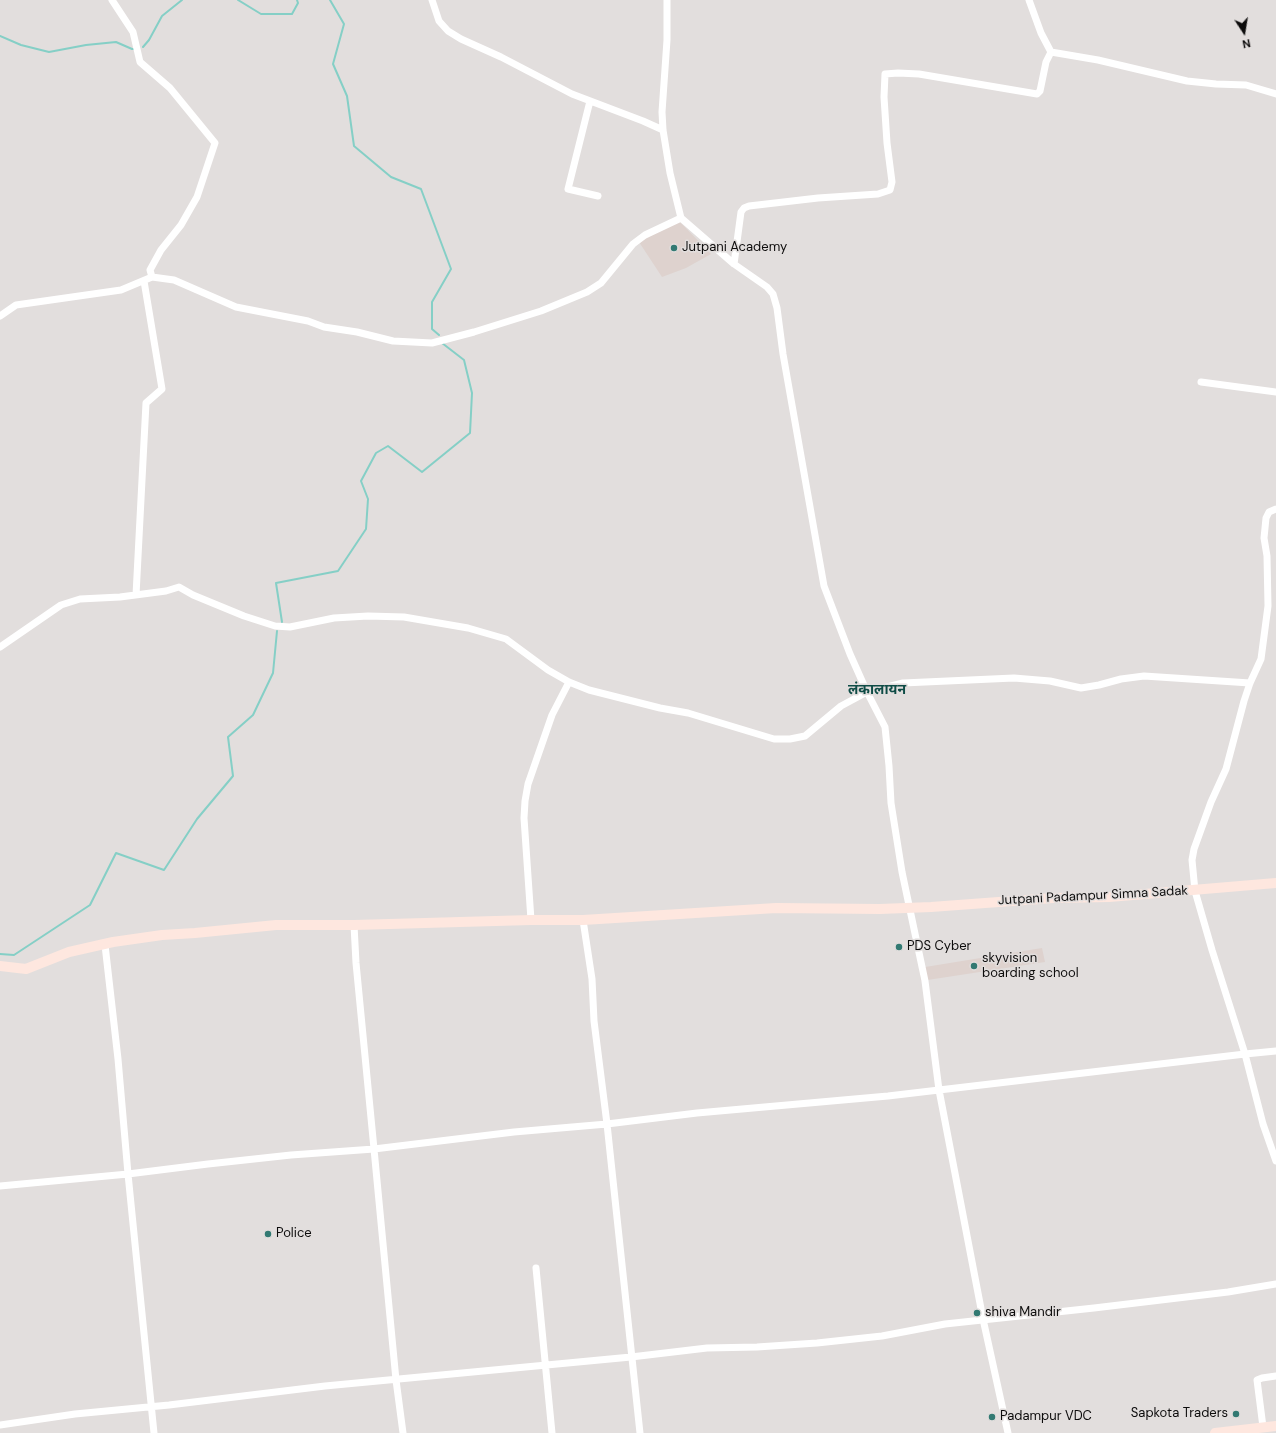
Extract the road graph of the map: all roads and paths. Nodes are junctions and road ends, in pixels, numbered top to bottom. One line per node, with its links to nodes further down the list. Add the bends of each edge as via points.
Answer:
1 (112, 0): 12 (street, via 133,32 140,62 170,88 215,143 196,197 181,225 161,250 150,270)
2 (432, 0): 7 (street, via 439,21 448,31)
3 (667, 0): 8 (street)
4 (1029, 0): 5 (street)
5 (1051, 52): 6 (street, via 1187,81 1246,85); 11 (street, via 1037,94 919,74 885,74 884,97 892,168 890,190 878,194 810,199 744,208 740,212)
6 (1276, 94)
7 (590, 101): 8 (street); 9 (street, via 568,189)
8 (663, 130): 10 (street)
9 (598, 196)
10 (681, 218): 11 (street); 12 (street, via 645,235 633,244 601,284 587,292 541,311 432,343 393,341 236,307 174,280)
11 (734, 264): 23 (street, via 773,294 824,586)
12 (152, 277): 13 (street)
13 (144, 281): 14 (street, via 121,290 16,305); 18 (street, via 162,389 146,403)
14 (0, 316)
15 (1201, 382): 16 (street)
16 (1276, 392)
17 (1276, 509): 19 (street, via 1269,512 1266,518 1264,538)
18 (136, 595): 20 (street, via 80,599 61,605); 21 (street, via 179,587 236,613 275,626 290,627 334,618 368,616 404,617 468,628 506,639)
19 (1272, 606): 22 (street, via 1260,659)
20 (0, 647)
21 (569, 682): 23 (street, via 589,690 688,713 774,739 805,736 841,706); 27 (street, via 552,715 528,784 525,801)
22 (1250, 683): 23 (street, via 1144,676 1121,678 1081,688 1050,681 1014,678 903,683); 25 (street, via 1226,769 1194,849)
23 (867, 692): 26 (street, via 885,727 891,804)
24 (1276, 883): 25 (street, Jutpani Padampur Simna Sadak)
25 (1195, 891): 26 (street, Jutpani Padampur Simna Sadak); 33 (street)
26 (909, 908): 28 (street, Jutpani Padampur Simna Sadak, via 776,908); 34 (street, via 925,981)
27 (531, 920): 28 (street, Jutpani Padampur Simna Sadak); 29 (street, Jutpani Padampur Simna Sadak)
28 (583, 920): 35 (street, via 592,979 594,1028)
29 (354, 925): 30 (street, via 276,925 162,935); 36 (street)
30 (105, 945): 31 (street, via 69,952 26,969); 38 (street)
31 (0, 966)
32 (1276, 1052): 33 (street)
33 (1245, 1054): 34 (street); 37 (street, via 1263,1124)
34 (939, 1090): 35 (street); 42 (street)
35 (608, 1124): 36 (street, via 514,1132); 43 (street)
36 (374, 1149): 38 (street, via 291,1155); 46 (street)
37 (1276, 1161)
38 (128, 1174): 39 (street); 47 (street)
39 (0, 1186)
40 (536, 1268): 44 (street)
41 (1276, 1284): 42 (street, via 1228,1292)
42 (983, 1319): 43 (street, via 875,1337 757,1347 707,1348); 55 (street)
43 (631, 1357): 44 (street); 54 (street)
44 (545, 1366): 46 (street); 53 (street)
45 (1276, 1376): 50 (street, via 1257,1380)
46 (396, 1380): 47 (street); 52 (street)
47 (151, 1406): 48 (street); 51 (street)
48 (0, 1425)
49 (1276, 1426): 50 (street)
50 (1263, 1427): 56 (street)
51 (154, 1433)
52 (403, 1433)
53 (552, 1433)
54 (640, 1433)
55 (1008, 1433)
56 (1215, 1433)

